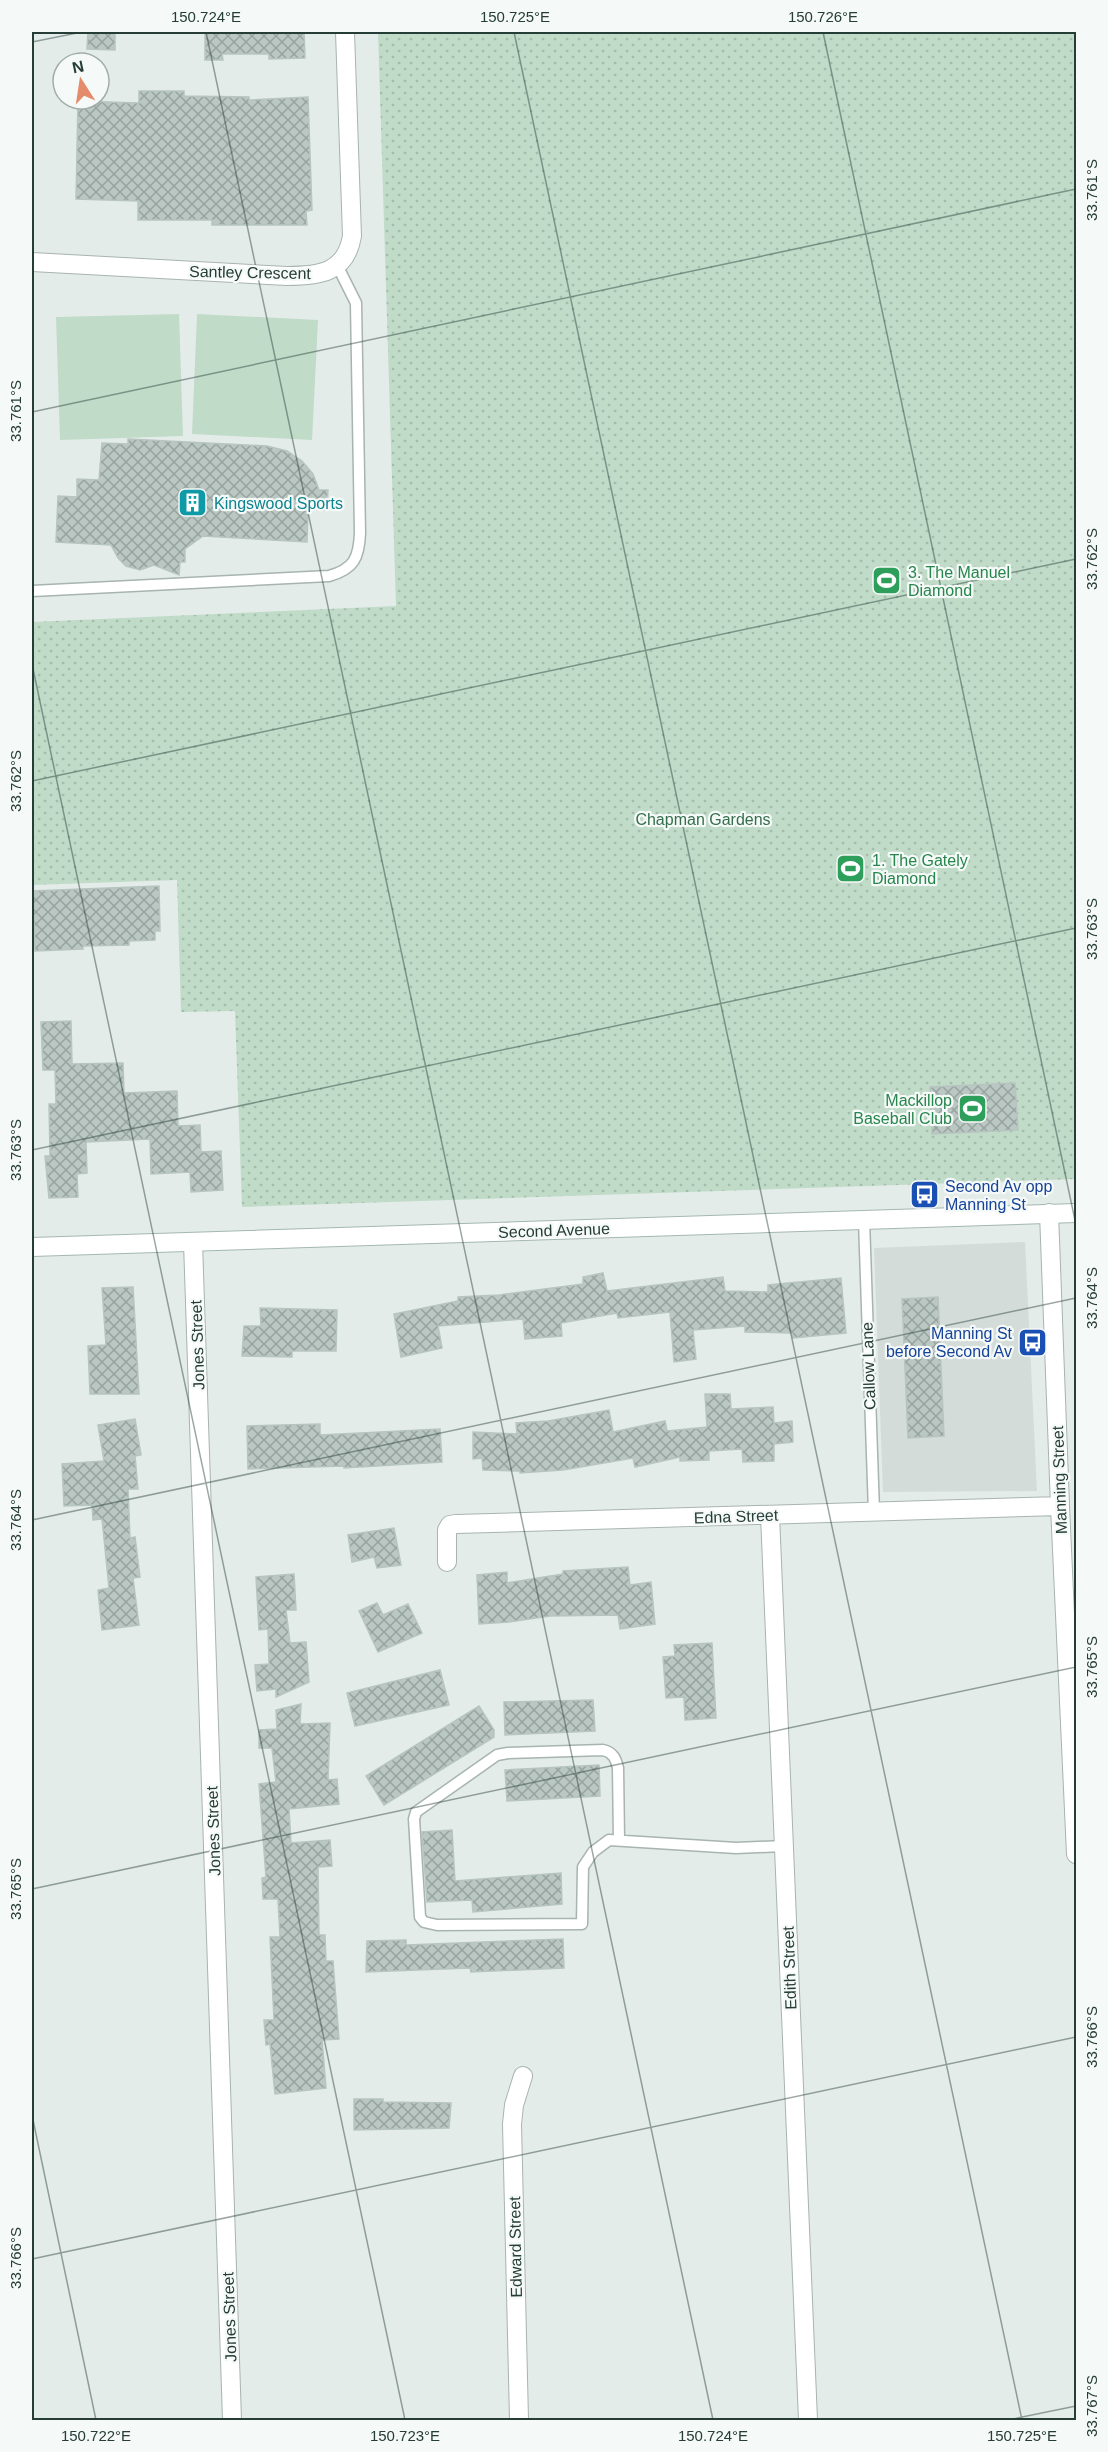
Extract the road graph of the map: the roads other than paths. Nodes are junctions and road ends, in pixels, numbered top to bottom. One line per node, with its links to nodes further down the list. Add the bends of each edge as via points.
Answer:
1 (345, 32): 3 (street, via 352,236 350,248)
2 (32, 262): 3 (street, Santley Crescent, via 287,276 325,273)
3 (337, 265): 4 (lane, via 356,303 360,533 357,556 351,566 329,576)
4 (32, 591)
5 (1049, 1213): 6 (street, Second Avenue); 7 (street, Second Avenue); 10 (street, Manning Street)
6 (1077, 1213)
7 (864, 1220): 8 (street, Second Avenue); 11 (lane, Callow Lane)
8 (193, 1242): 9 (street, Second Avenue); 18 (street, Jones Street)
9 (32, 1247)
10 (1060, 1506): 11 (street, Edna Street); 16 (street, Manning Street)
11 (874, 1512): 12 (street, Edna Street)
12 (770, 1515): 13 (street, Edna Street, via 452,1524 446,1532); 15 (street, Edith Street)
13 (447, 1562)
14 (619, 1840): 14 (lane, via 609,1840 585,1861 582,1924 437,1925 420,1917 414,1815 497,1755 610,1752 618,1768); 15 (lane, via 736,1848)
15 (784, 1846): 20 (street, Edith Street)
16 (1077, 1854)
17 (523, 2076): 19 (street, Edward Street, via 513,2114)
18 (232, 2421)
19 (519, 2421)
20 (808, 2421)

